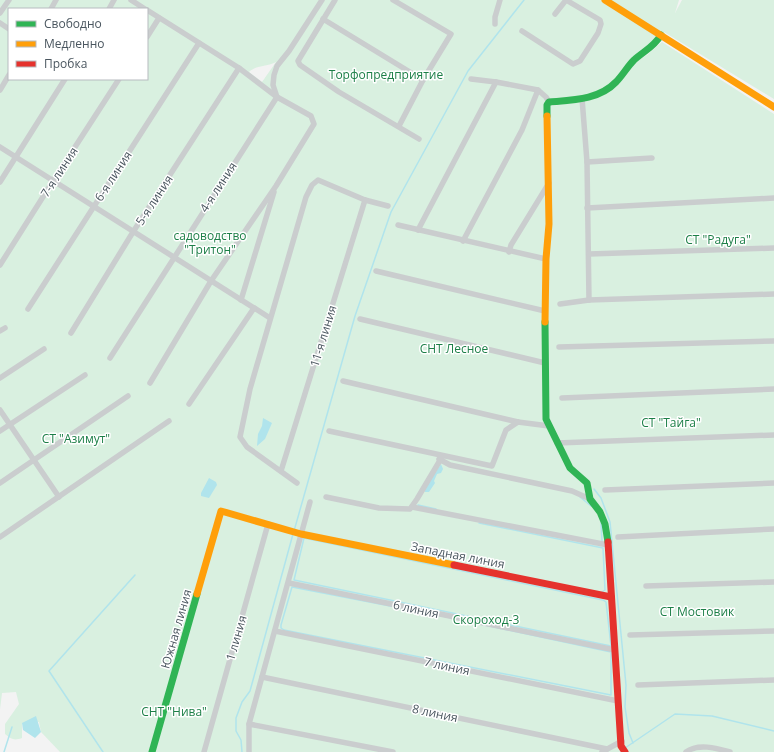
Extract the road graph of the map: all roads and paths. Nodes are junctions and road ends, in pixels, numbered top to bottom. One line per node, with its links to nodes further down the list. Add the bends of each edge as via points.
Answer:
1 (8, 0): 11 (street)
2 (132, 0): 9 (street)
3 (322, 0): 31 (street, via 289,52 277,66 273,85)
4 (335, 0): 14 (street)
5 (393, 0): 27 (street, via 451,34)
6 (500, 0): 16 (street)
7 (566, 0): 12 (street); 18 (street, via 600,20 601,24 580,61 573,64)
8 (605, 0): 20 (street)
9 (143, 8)
10 (148, 11): 13 (street)
11 (0, 13)
12 (555, 14)
13 (159, 18): 19 (street); 21 (street)
14 (323, 19): 27 (street); 35 (street, via 298,61 300,65 339,92)
15 (0, 23): 17 (street)
16 (495, 24)
17 (8, 29)
18 (522, 31)
19 (148, 35)
20 (661, 35): 32 (street, via 653,47 633,61 609,88); 34 (street)
21 (199, 43): 22 (street); 47 (street, 6-я линия)
22 (239, 68): 31 (street); 52 (street, 5-я линия)
23 (8, 77): 29 (street)
24 (471, 79): 28 (street)
25 (64, 80): 38 (street)
26 (119, 80): 41 (street, 7-я линия)
27 (423, 80): 35 (street)
28 (496, 82): 30 (street); 51 (street)
29 (0, 90)
30 (538, 90): 33 (street); 53 (street, via 522,130)
31 (276, 97): 44 (street, via 311,116 314,124); 57 (street, 4-я линия)
32 (582, 98): 33 (street); 40 (street)
33 (549, 102): 43 (street, via 546,119)
34 (774, 107)
35 (399, 126): 36 (street)
36 (419, 139)
37 (0, 147): 38 (street)
38 (16, 157): 41 (street); 42 (street)
39 (652, 158): 40 (street)
40 (587, 162): 49 (street)
41 (53, 181): 47 (street); 59 (street, 7-я линия)
42 (0, 182)
43 (549, 182): 55 (street); 58 (street)
44 (276, 186): 61 (street); 63 (street)
45 (774, 198): 49 (street)
46 (365, 200): 48 (street); 69 (street, via 318,180 312,185 306,197); 96 (street, 11-я линия)
47 (93, 206): 52 (street); 67 (street, 6-я линия)
48 (388, 206)
49 (587, 208): 56 (street)
50 (398, 225): 51 (street)
51 (418, 230): 53 (street)
52 (133, 232): 57 (street); 71 (street, 5-я линия)
53 (463, 241): 55 (street)
54 (774, 248): 56 (street)
55 (509, 252): 58 (street)
56 (589, 254): 64 (street)
57 (173, 257): 61 (street); 75 (street, 4-я линия)
58 (546, 259): 68 (street)
59 (0, 266)
60 (376, 271): 68 (street)
61 (211, 281): 63 (street); 80 (street)
62 (774, 294): 64 (street)
63 (242, 300): 66 (street)
64 (589, 300): 65 (street)
65 (560, 304)
66 (254, 308): 69 (street); 84 (street)
67 (28, 309)
68 (545, 311): 76 (street)
69 (270, 318): 96 (street, via 250,389 240,437 247,447)
70 (360, 320): 76 (street)
71 (71, 333)
72 (774, 341): 73 (street)
73 (559, 348)
74 (44, 350): 78 (street)
75 (110, 358)
76 (545, 363): 89 (street, via 545,406)
77 (85, 375): 88 (street)
78 (0, 378)
79 (343, 381): 87 (street)
80 (150, 383)
81 (774, 389): 83 (street)
82 (128, 396): 95 (street)
83 (562, 398)
84 (189, 404)
85 (0, 410): 88 (street)
86 (169, 421): 101 (street)
87 (518, 422): 89 (street); 94 (street, via 506,430 492,466)
88 (10, 424): 90 (street); 95 (street)
89 (549, 426): 93 (street)
90 (0, 431)
91 (330, 431): 94 (street)
92 (774, 436): 93 (street)
93 (557, 443): 103 (street, via 570,468 587,483)
94 (441, 457): 103 (street, via 450,464 572,491); 105 (street)
95 (34, 460): 97 (street); 101 (street)
96 (281, 471): 98 (street)
97 (0, 483)
98 (297, 483)
99 (774, 484): 100 (street)
100 (605, 490)
101 (59, 497): 110 (street)
102 (326, 497): 105 (street, via 379,508)
103 (590, 499): 112 (street, via 605,524)
104 (310, 502): 109 (street)
105 (412, 508): 112 (street)
106 (220, 511): 107 (street, Западная линия); 128 (street, Южная линия)
107 (268, 524): 109 (street, Западная линия); 129 (street, 1 линия)
108 (774, 530): 111 (street)
109 (296, 532): 114 (street); 116 (street, Западная линия)
110 (0, 537)
111 (618, 537)
112 (608, 545): 116 (street)
113 (774, 582): 115 (street)
114 (288, 583): 117 (street); 120 (street, 6 линия)
115 (646, 586)
116 (610, 597): 120 (street)
117 (276, 631): 121 (street); 124 (street, 7 линия)
118 (774, 631): 119 (street)
119 (630, 635)
120 (615, 650): 124 (street)
121 (262, 677): 125 (street); 127 (street, 8 линия)
122 (774, 680): 123 (street)
123 (638, 685)
124 (618, 701): 126 (street)
125 (249, 724): 130 (street); 131 (street)
126 (622, 742): 127 (street); 132 (street, via 621,746)
127 (604, 750)
128 (152, 752)
129 (204, 752)
130 (249, 752)
131 (393, 752)
132 (625, 752)
133 (686, 752): 134 (street, via 691,748 702,747)
134 (730, 752)

